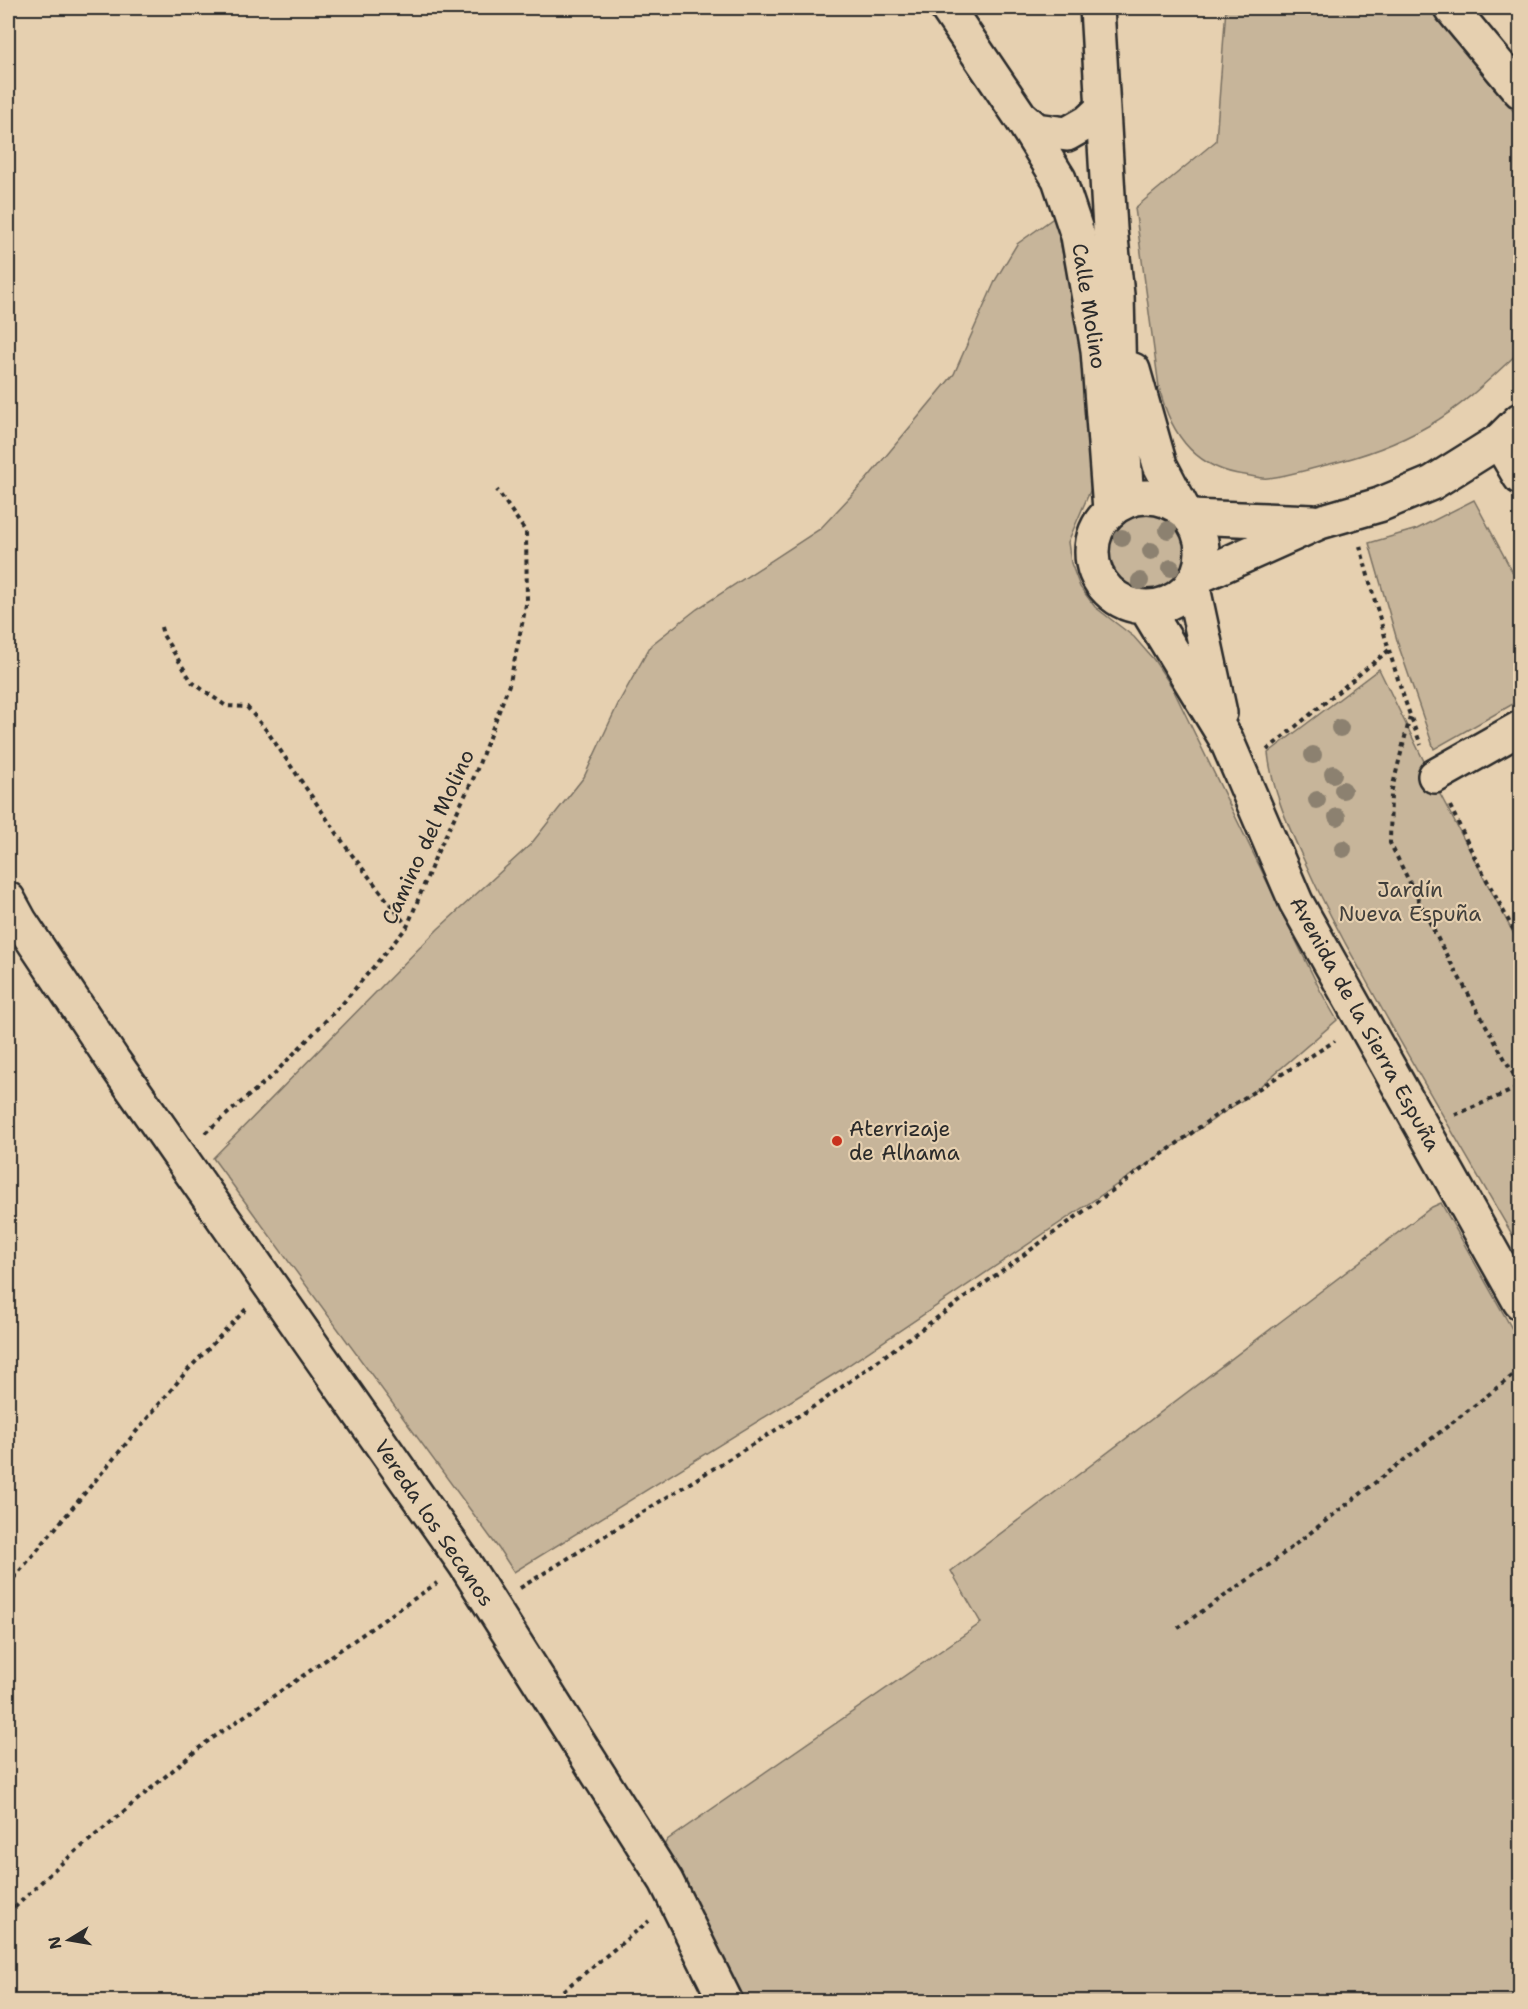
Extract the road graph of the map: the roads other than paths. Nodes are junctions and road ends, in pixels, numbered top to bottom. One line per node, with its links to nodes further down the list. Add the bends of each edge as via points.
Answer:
1 (947, 8): 6 (street, Calle Molino)
2 (1096, 8): 5 (street)
3 (1451, 8): 4 (street)
4 (1516, 76)
5 (1102, 109): 6 (street, Calle Molino, via 1067,134 1036,130); 7 (street)
6 (1020, 116): 10 (street, Calle Molino, via 1059,179 1078,236 1098,350)
7 (1117, 295): 10 (street); 11 (street, via 1137,388 1160,465)
8 (1510, 430): 9 (street); 12 (street, via 1432,483 1379,505)
9 (1521, 477)
10 (1118, 505): 11 (street, via 1141,496 1156,497 1170,501); 14 (street, via 1098,525 1092,543 1092,562 1111,595)
11 (1186, 513): 12 (street); 13 (street, via 1198,531 1202,547)
12 (1320, 522): 13 (street)
13 (1194, 581): 14 (street, via 1164,605); 16 (street, Avenida de la Sierra Espuña)
14 (1146, 608): 16 (street, Avenida de la Sierra Espuña)
15 (1521, 728): 17 (street)
16 (1226, 739): 19 (street, Avenida de la Sierra Espuña, via 1296,902)
17 (1435, 776)
18 (8, 899): 20 (street, Vereda los Secanos, via 114,1062 465,1564 655,1863)
19 (1521, 1302)
20 (726, 2001)

